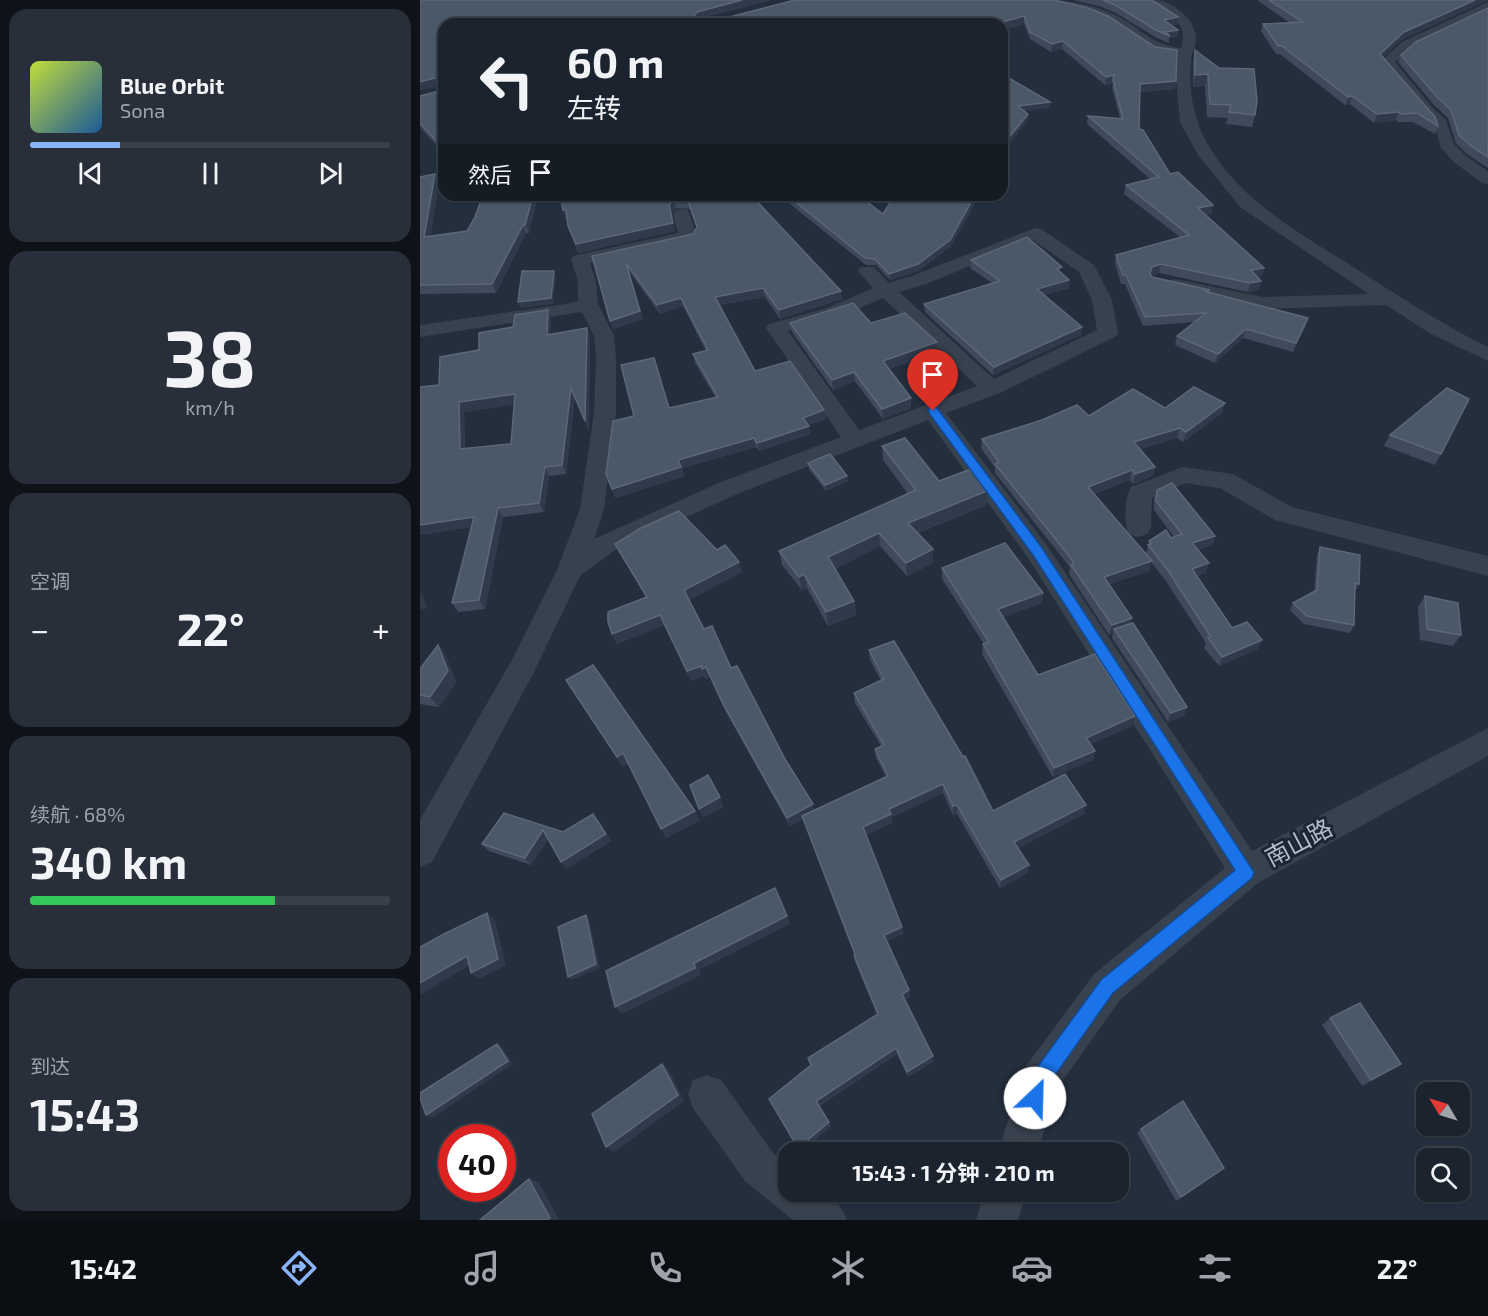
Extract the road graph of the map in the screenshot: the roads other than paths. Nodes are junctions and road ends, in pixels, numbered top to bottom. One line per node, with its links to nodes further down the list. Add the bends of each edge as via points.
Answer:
1 (1049, 0): 4 (street, via 1112,18 1160,50)
2 (1161, 0): 4 (street, via 1187,27 1190,39)
3 (1488, 6): 5 (street, via 1407,45 1387,62 1441,123 1447,145)
4 (1186, 53): 10 (street, via 1183,78 1188,122 1204,152 1246,203)
5 (1488, 179)
6 (682, 214): 11 (street, via 688,236 580,260 587,281)
7 (867, 271): 9 (street)
8 (1159, 280): 10 (street, via 1263,303)
9 (885, 290): 14 (street); 14 (street, via 1035,233 1087,268 1102,300 1108,333); 16 (street, via 834,312 776,328)
10 (1391, 299): 13 (street, via 1438,330)
11 (588, 304): 12 (street); 19 (street, via 604,336 605,413 592,509)
12 (420, 331)
13 (1488, 355)
14 (993, 388): 15 (street)
15 (933, 411): 16 (street); 22 (street, via 1037,551)
16 (855, 441): 19 (street, via 729,489 606,543)
17 (1138, 528): 18 (street, via 1140,493 1183,475 1225,480 1284,514)
18 (1488, 566)
19 (570, 570): 21 (street, via 523,666)
20 (1488, 741): 22 (street, 南山路)
21 (420, 851)
22 (1246, 872): 24 (street, 南山路, via 1107,987 1040,1080)
23 (707, 1094): 25 (street, via 759,1167)
24 (1021, 1142)
25 (778, 1182)
26 (803, 1202): 28 (street)
27 (1003, 1202): 29 (street)
28 (826, 1220)
29 (997, 1220)

